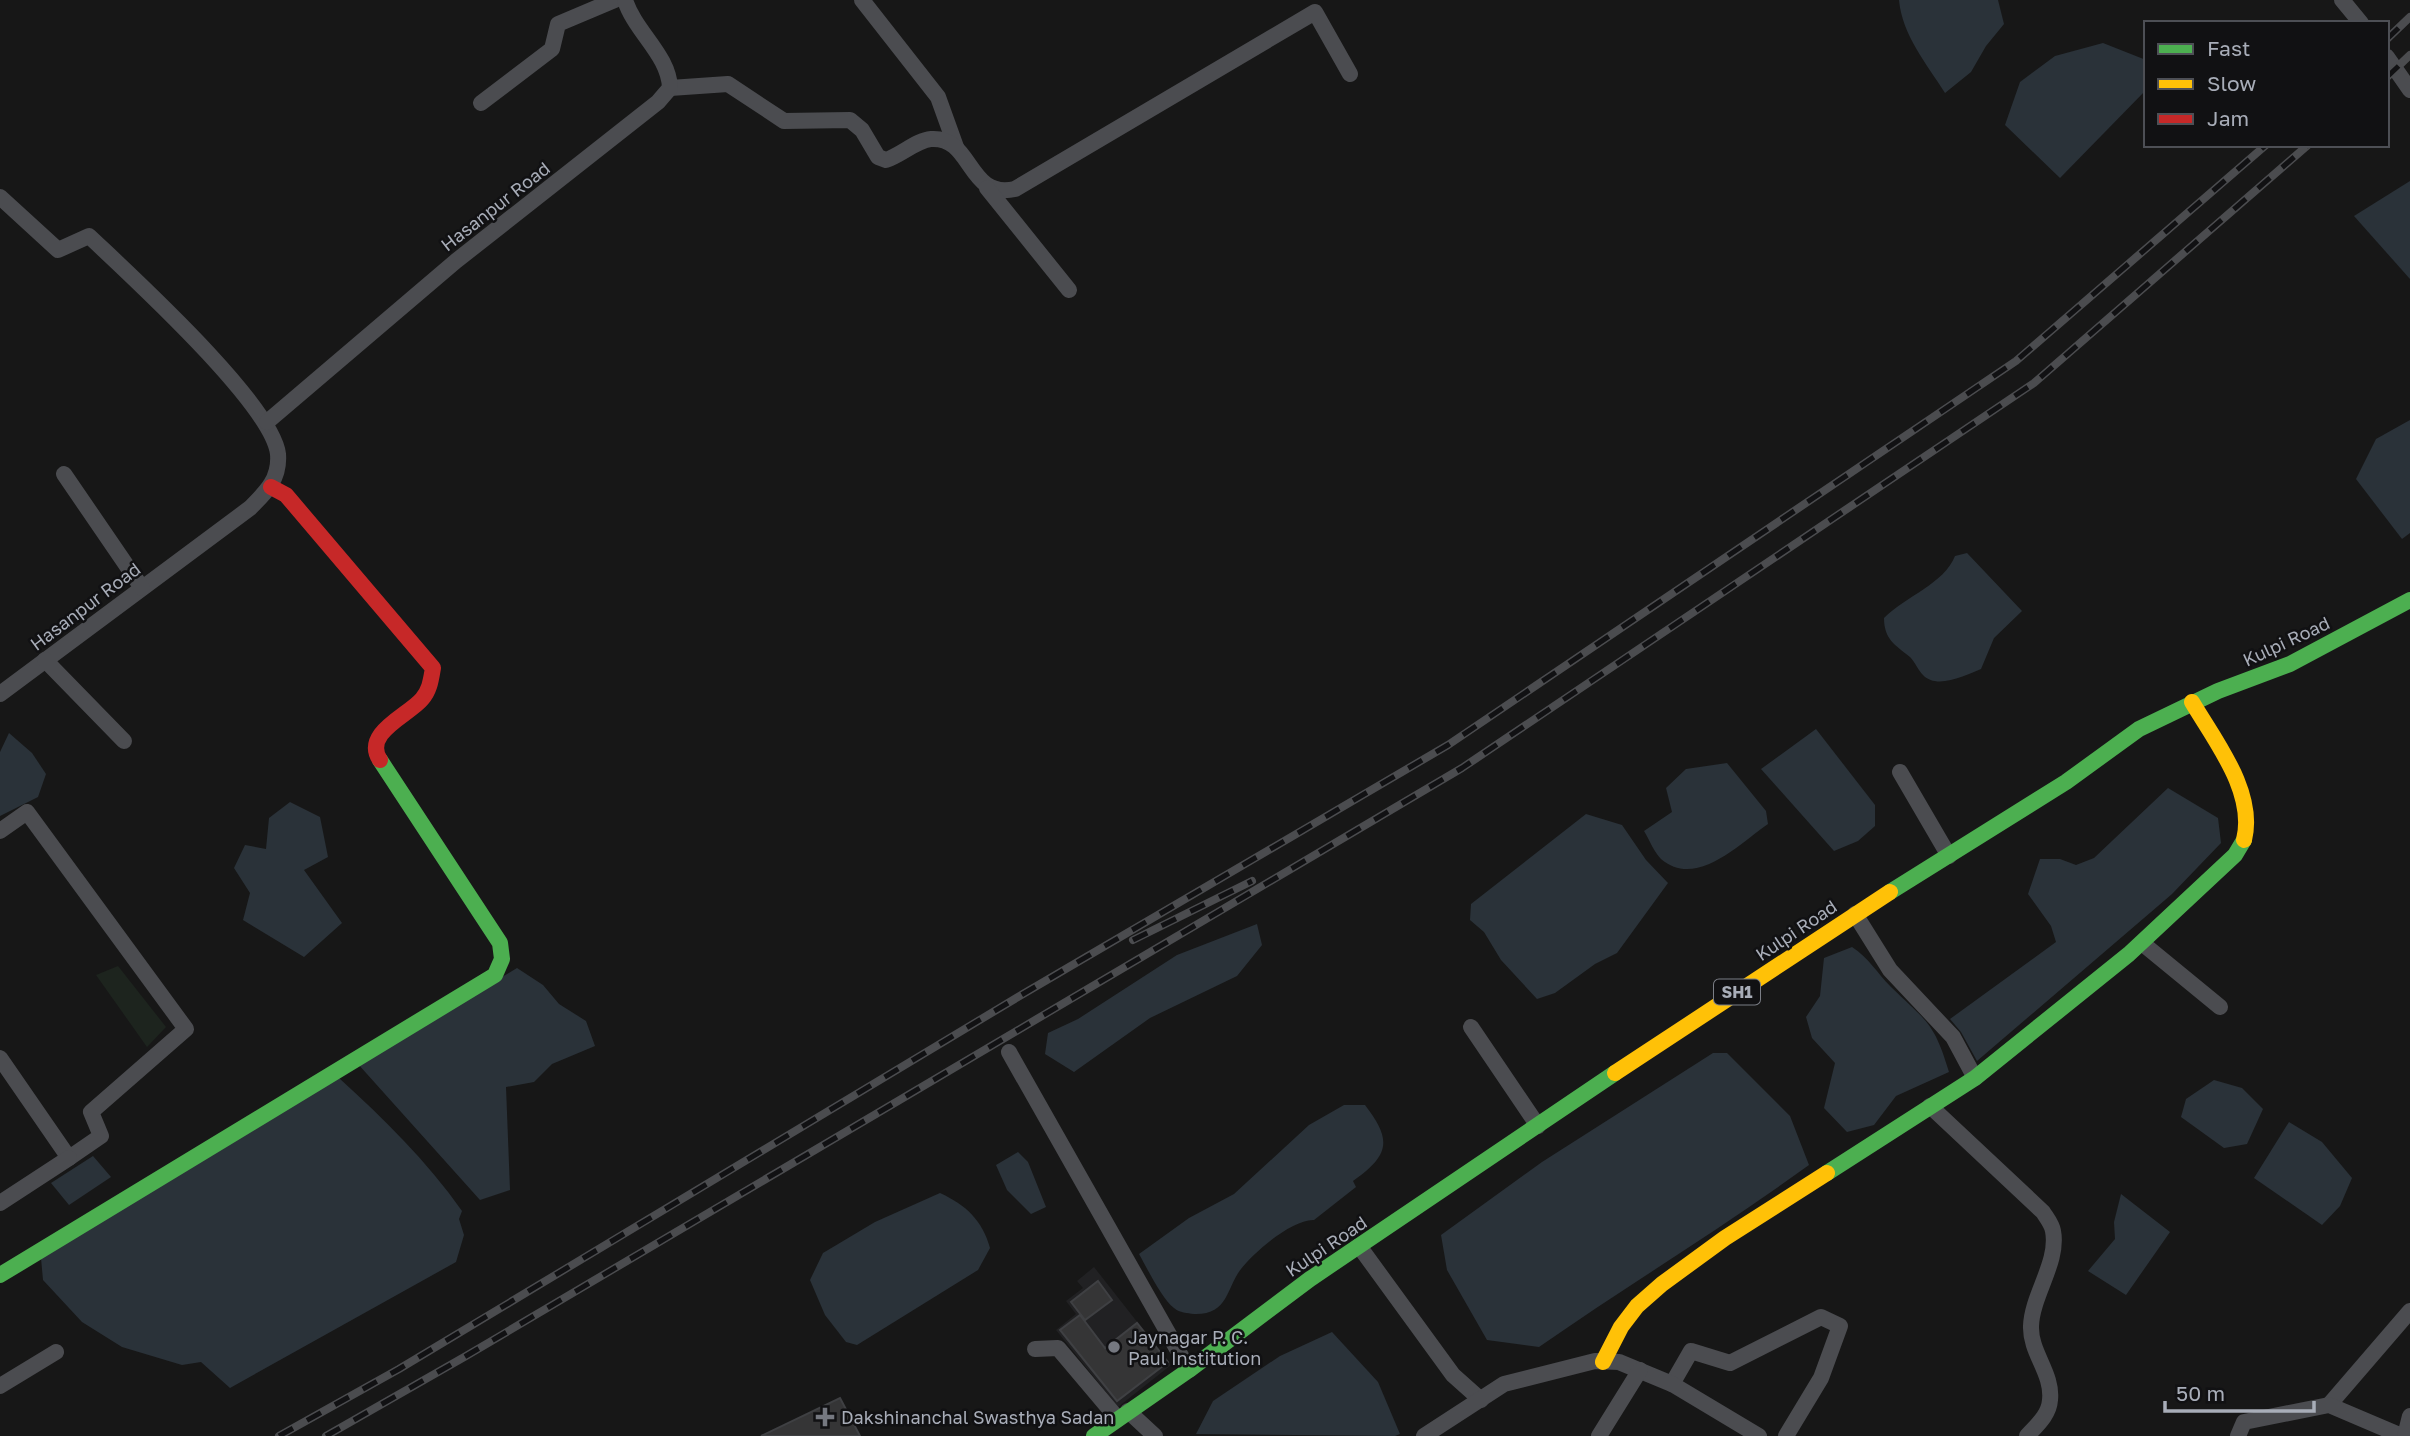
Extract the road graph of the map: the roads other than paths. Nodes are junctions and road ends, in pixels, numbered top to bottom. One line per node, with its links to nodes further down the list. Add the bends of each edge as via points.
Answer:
1 (615, 0): 10 (street, via 558,24 552,49)
2 (625, 0): 8 (street, via 670,73)
3 (862, 0): 11 (street, via 938,97)
4 (2342, 0): 5 (street)
5 (2359, 21)
6 (2389, 60): 9 (street)
7 (1350, 74): 12 (street, via 1315,12 1015,189)
8 (670, 88): 11 (street, via 728,84 784,121 850,120 862,130 878,157 886,160 928,139); 15 (street, Hasanpur Road)
9 (2410, 90)
10 (481, 103)
11 (956, 146): 12 (street)
12 (987, 188): 14 (street)
13 (0, 197): 15 (street, via 58,250 89,236 193,337)
14 (1069, 290)
15 (267, 422): 17 (street, via 278,452 278,471)
16 (64, 474): 18 (street)
17 (271, 487): 18 (street, Hasanpur Road, via 250,508); 39 (street, via 286,495 433,668 424,701 380,735 377,756 500,943 500,968)
18 (142, 588): 20 (street, Hasanpur Road)
19 (2410, 600): 22 (street, Kulpi Road / SH1, via 2290,664)
20 (45, 660): 21 (street, Hasanpur Road); 23 (street)
21 (0, 694)
22 (2192, 702): 26 (street, Kulpi Road / SH1, via 2139,729); 28 (street, via 2240,790 2247,815 2245,836 2235,855)
23 (124, 741)
24 (1900, 772): 26 (street)
25 (0, 831): 36 (street, via 26,813 186,1030 91,1112 102,1136)
26 (1949, 856): 27 (street, Kulpi Road / SH1)
27 (1855, 914): 33 (street, via 1890,971 1953,1037); 35 (street, Kulpi Road / SH1)
28 (2142, 943): 29 (street); 33 (street)
29 (2220, 1007)
30 (1471, 1027): 35 (street)
31 (1009, 1052): 44 (street)
32 (0, 1058): 36 (street)
33 (1975, 1078): 34 (street)
34 (1930, 1106): 43 (street, via 1662,1284 1621,1327); 58 (street, via 2043,1212 2053,1230 2053,1248 2031,1326 2050,1385 2050,1402)
35 (1538, 1126): 38 (street, Kulpi Road / SH1)
36 (69, 1158): 37 (street)
37 (0, 1203)
38 (1359, 1246): 44 (street, Kulpi Road / SH1); 48 (street, via 1452,1375)
39 (0, 1275)
40 (2410, 1311): 49 (street)
41 (1035, 1349): 50 (street, via 1058,1348)
42 (56, 1352): 47 (street)
43 (1603, 1362): 45 (street); 48 (street, via 1504,1384)
44 (1189, 1370): 50 (street, Kulpi Road / SH1)
45 (1640, 1370): 46 (street); 55 (street)
46 (1672, 1384): 56 (street); 57 (street, via 1691,1351 1730,1363 1821,1317 1840,1326 1821,1377)
47 (0, 1386)
48 (1482, 1400): 54 (street)
49 (2329, 1405): 59 (street, via 2244,1422); 60 (street)
50 (1123, 1415): 52 (street, Kulpi Road / SH1); 53 (street)
51 (2410, 1416): 60 (street)
52 (1094, 1436)
53 (1155, 1436)
54 (1424, 1436)
55 (1600, 1436)
56 (1759, 1436)
57 (1786, 1436)
58 (2027, 1436)
59 (2238, 1436)
60 (2404, 1436)

